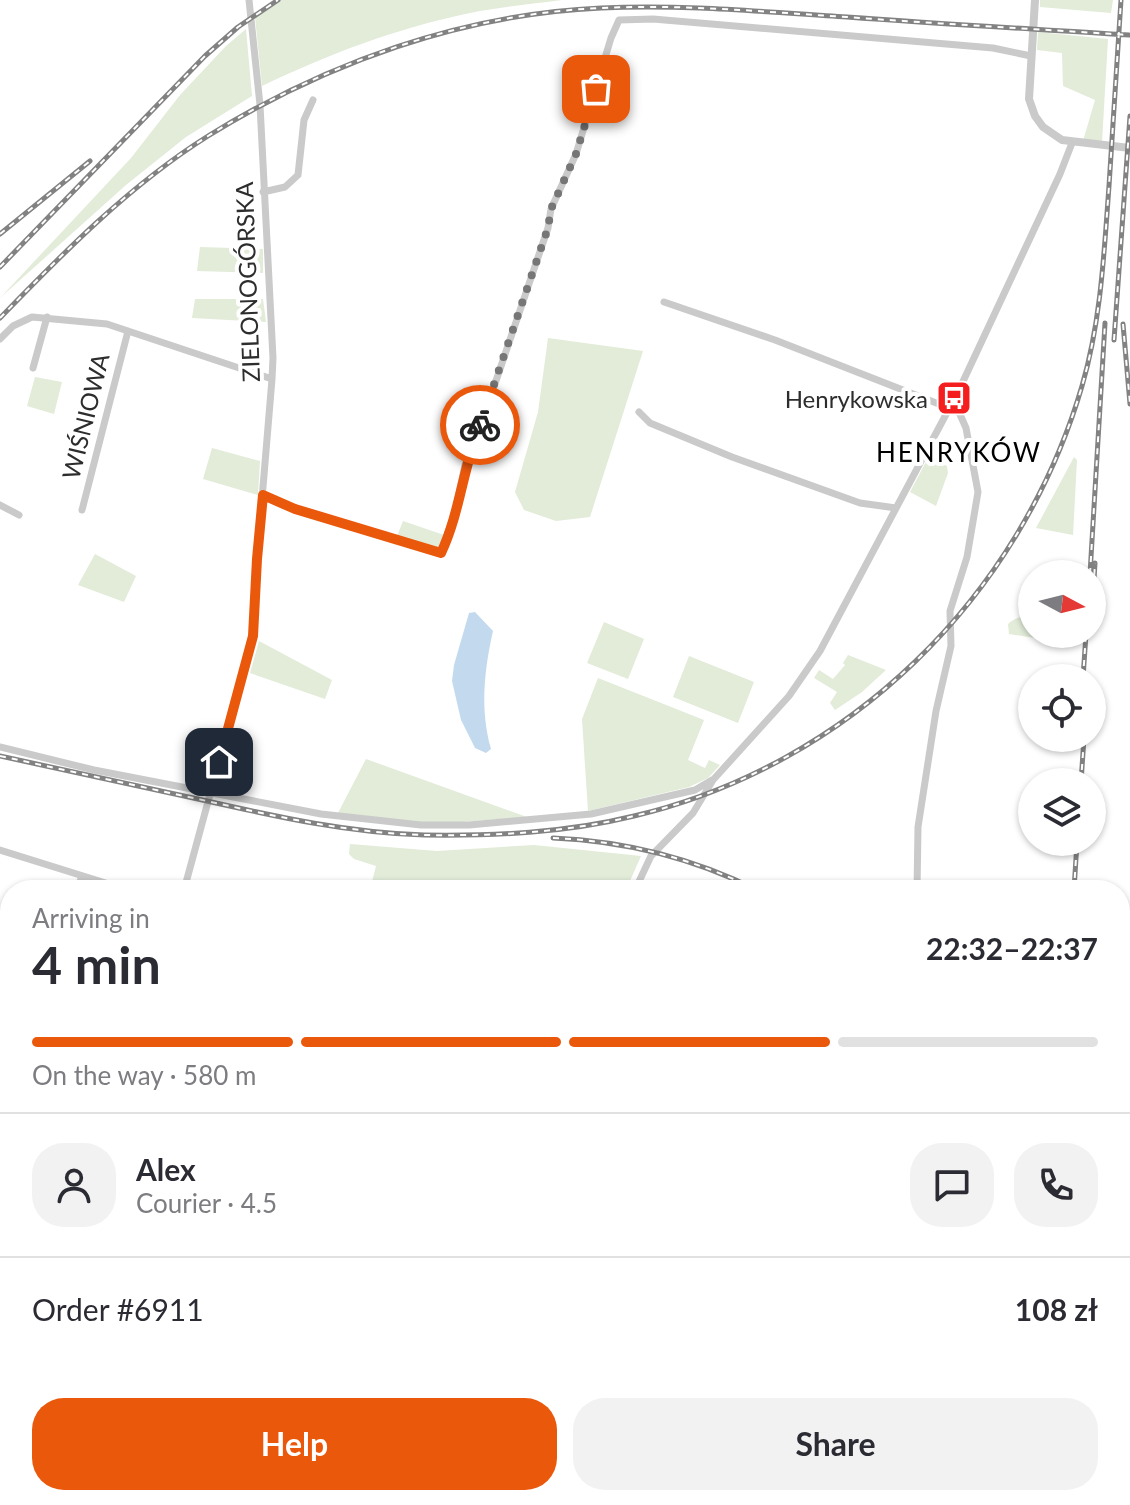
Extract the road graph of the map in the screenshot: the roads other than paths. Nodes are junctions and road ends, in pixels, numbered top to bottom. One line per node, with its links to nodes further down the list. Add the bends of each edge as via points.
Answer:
1 (249, 0): 7 (street, ZIELONOGÓRSKA)
2 (1035, 0): 3 (street)
3 (1031, 56): 5 (street, via 1029,99 1035,116 1052,134); 16 (street, via 977,46 619,20 471,448 441,553)
4 (313, 100): 7 (street, via 304,120 298,175 285,187)
5 (1072, 143): 6 (street); 14 (street)
6 (1130, 148)
7 (263, 192): 13 (street, ZIELONOGÓRSKA)
8 (664, 302): 14 (street)
9 (47, 317): 10 (street, WIŚNIOWA); 11 (street, WIŚNIOWA, via 23,320); 12 (street)
10 (128, 331): 13 (street, WIŚNIOWA); 19 (street, WIŚNIOWA)
11 (0, 339)
12 (33, 368)
13 (272, 379): 16 (street, ZIELONOGÓRSKA)
14 (950, 406): 18 (street); 30 (street, via 958,410 966,428 978,492 950,611 951,646 918,827)
15 (639, 412): 18 (street, via 650,423 732,457 860,503)
16 (263, 495): 23 (street, ZIELONOGÓRSKA, via 253,636)
17 (0, 505): 20 (street)
18 (896, 508): 22 (street, via 806,674)
19 (82, 510)
20 (19, 515)
21 (0, 747): 23 (street)
22 (713, 780): 23 (street, via 695,790 591,814 469,825 389,823); 29 (street, via 700,804 660,845)
23 (210, 792): 28 (street, ZIELONOGÓRSKA)
24 (0, 850): 25 (street)
25 (82, 876): 26 (street); 27 (street)
26 (81, 880)
27 (95, 880)
28 (187, 880)
29 (640, 880)
30 (917, 880)

